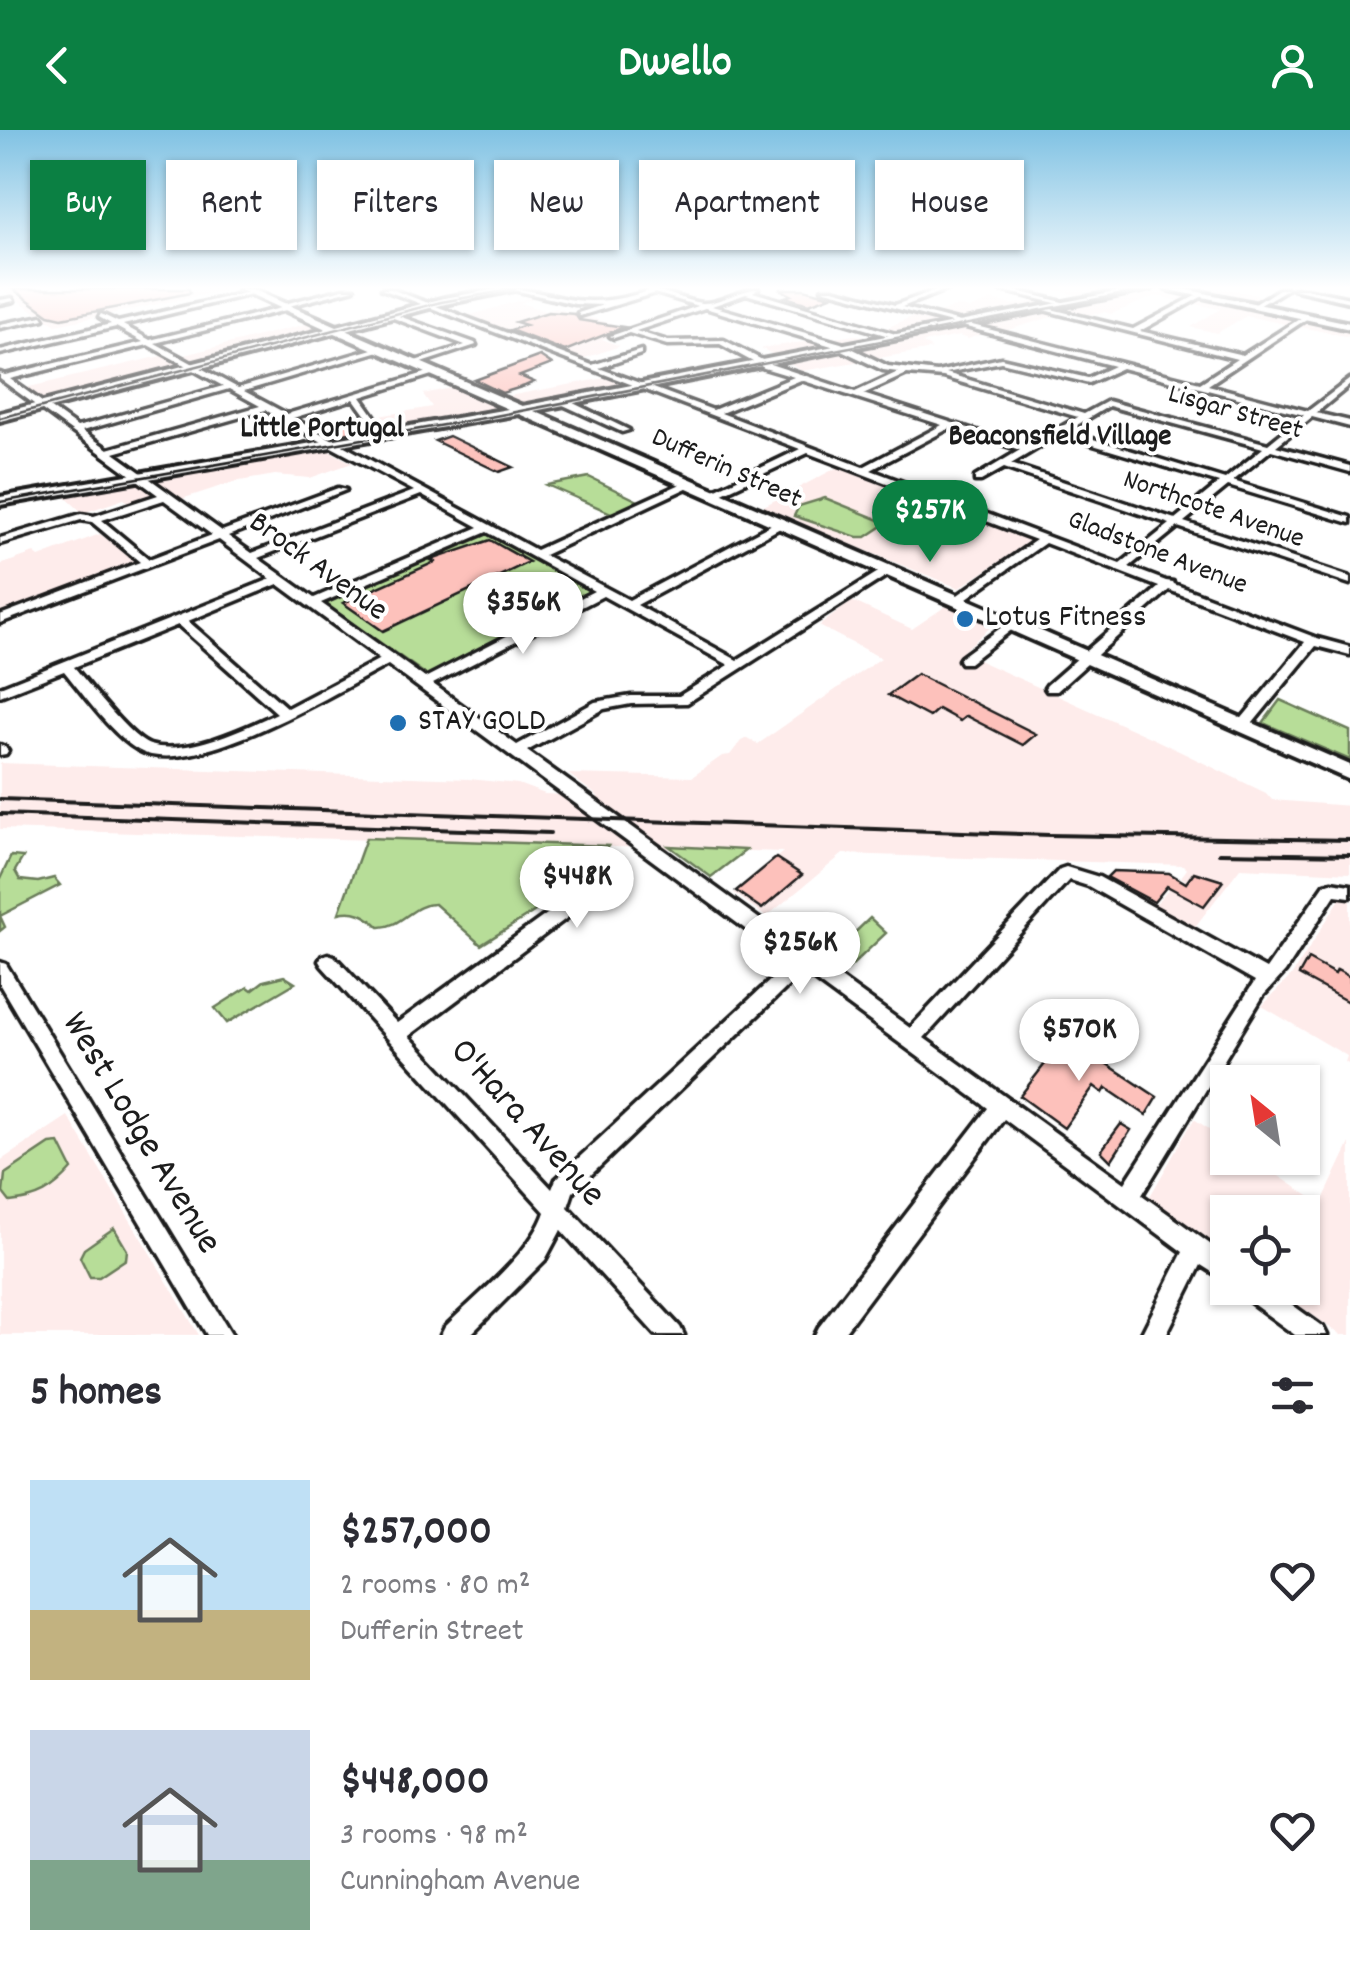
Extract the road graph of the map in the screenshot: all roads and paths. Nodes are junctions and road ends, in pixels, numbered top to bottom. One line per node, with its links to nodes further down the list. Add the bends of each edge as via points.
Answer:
1 (28, 345): 16 (street)
2 (135, 345): 27 (street)
3 (155, 345): 22 (street)
4 (274, 345): 22 (main road)
5 (373, 345): 15 (main road, Dufferin Street)
6 (471, 345): 19 (street)
7 (533, 345): 23 (street, Gladstone Avenue)
8 (727, 345): 20 (street)
9 (837, 345): 14 (street)
10 (858, 345): 14 (main road)
11 (1045, 345): 21 (street)
12 (1192, 345): 18 (street)
13 (1263, 345): 18 (street)
14 (845, 348): 20 (main road); 24 (street)
15 (382, 349): 19 (main road, Dufferin Street); 32 (street)
16 (0, 352)
17 (638, 352): 23 (street)
18 (1244, 358): 30 (street)
19 (414, 364): 25 (main road, Dufferin Street)
20 (762, 364): 28 (street); 31 (main road)
21 (1121, 365): 26 (street, via 1086,381 1001,360); 30 (street)
22 (193, 367): 32 (street); 36 (main road)
23 (594, 368): 31 (street, Gladstone Avenue)
24 (905, 371): 26 (street); 33 (street)
25 (432, 372): 34 (street); 38 (main road, Dufferin Street)
26 (935, 373): 41 (street)
27 (2, 377): 36 (street, Brock Avenue)
28 (801, 377): 33 (street); 39 (street)
29 (1350, 381): 40 (street)
30 (1202, 386): 40 (street)
31 (644, 387): 35 (main road); 39 (street, Gladstone Avenue)
32 (232, 389): 37 (street); 47 (street)
33 (855, 395): 46 (street)
34 (356, 396): 43 (street); 44 (street)
35 (564, 402): 38 (main road); 48 (street)
36 (41, 406): 42 (main road); 47 (street, Brock Avenue)
37 (266, 408): 43 (street); 54 (street)
38 (521, 411): 50 (main road); 61 (main road, Dufferin Street)
39 (714, 413): 52 (street, Gladstone Avenue)
40 (1310, 414): 45 (street); 51 (street)
41 (1086, 416): 49 (street); 51 (street, Lisgar Street, via 1108,403)
42 (0, 417)
43 (284, 418): 50 (street)
44 (372, 418)
45 (1350, 424)
46 (949, 425): 53 (street); 56 (street)
47 (74, 430): 54 (street, Brock Avenue)
48 (625, 430)
49 (1061, 432): 53 (street); 60 (street)
50 (330, 444): 58 (main road); 63 (street)
51 (1269, 446): 57 (street, Lisgar Street); 60 (street)
52 (808, 449): 56 (street, Gladstone Avenue); 64 (street)
53 (1028, 450): 55 (street)
54 (105, 453): 58 (street, Brock Avenue)
55 (1004, 465): 59 (street); 69 (street, Northcote Avenue)
56 (864, 470): 73 (street, Gladstone Avenue)
57 (1350, 470)
58 (139, 477): 65 (street, Brock Avenue); 66 (main road)
59 (978, 480)
60 (1226, 482): 68 (street); 69 (street)
61 (688, 484): 64 (main road, Dufferin Street); 75 (street)
62 (341, 490): 72 (street)
63 (421, 492): 71 (street); 76 (street)
64 (713, 494): 70 (main road, Dufferin Street)
65 (166, 496): 67 (street); 72 (street, Brock Avenue)
66 (0, 501)
67 (95, 520): 74 (street, via 80,517); 77 (street)
68 (1350, 520)
69 (1177, 523): 78 (street); 81 (street, Northcote Avenue)
70 (780, 524): 79 (main road, Dufferin Street); 86 (street)
71 (487, 528): 75 (street); 85 (street)
72 (218, 536): 76 (street, Brock Avenue); 77 (street)
73 (1045, 538): 78 (street, Gladstone Avenue); 84 (street)
74 (0, 541)
75 (536, 554): 83 (street)
76 (248, 558): 80 (street, Brock Avenue)
77 (148, 564): 87 (street)
78 (1122, 567): 82 (street, Gladstone Avenue)
79 (887, 571): 84 (main road, Dufferin Street); 96 (street)
80 (279, 580): 85 (street, Brock Avenue); 88 (street)
81 (1350, 581)
82 (1169, 584): 90 (street, Gladstone Avenue); 92 (street)
83 (604, 591): 86 (street); 97 (street)
84 (956, 601): 89 (main road, Dufferin Street)
85 (312, 603): 93 (street, Brock Avenue)
86 (629, 605): 96 (street)
87 (0, 619)
88 (180, 620): 95 (street); 100 (street)
89 (1010, 624): 92 (main road, Dufferin Street); 94 (street)
90 (1313, 641): 91 (street, Gladstone Avenue); 101 (street)
91 (1350, 651)
92 (1086, 658): 98 (street); 101 (main road, Dufferin Street)
93 (389, 660): 97 (street, Brock Avenue); 100 (street)
94 (966, 660)
95 (66, 666): 99 (street); 100 (street, via 146,748 212,745)
96 (738, 666): 102 (street, via 682,700 589,709)
97 (422, 684): 102 (street, Brock Avenue)
98 (1052, 688)
99 (0, 692)
100 (284, 712)
101 (1243, 726): 103 (main road, Dufferin Street)
102 (515, 752): 107 (street, Brock Avenue)
103 (1350, 773)
104 (618, 866): 110 (street)
105 (1350, 891): 109 (street, via 1332,888)
106 (328, 960): 110 (street, O'Hara Avenue)
107 (804, 960): 111 (street, Brock Avenue); 114 (street, via 564,1186)
108 (0, 970): 118 (street, West Lodge Avenue)
109 (1267, 979): 111 (street, via 1077,874 1060,876); 113 (street)
110 (397, 1034): 114 (street, O'Hara Avenue)
111 (910, 1040): 112 (street, Brock Avenue)
112 (1001, 1107): 113 (street, Brock Avenue); 121 (street)
113 (1126, 1199): 115 (street, Brock Avenue)
114 (556, 1208): 119 (street, via 537,1252); 120 (street, O'Hara Avenue)
115 (1197, 1249): 116 (street, Brock Avenue); 122 (street)
116 (1210, 1258)
117 (1273, 1305): 123 (street)
118 (220, 1335)
119 (454, 1335)
120 (672, 1335)
121 (827, 1335)
122 (1153, 1335)
123 (1314, 1335)

